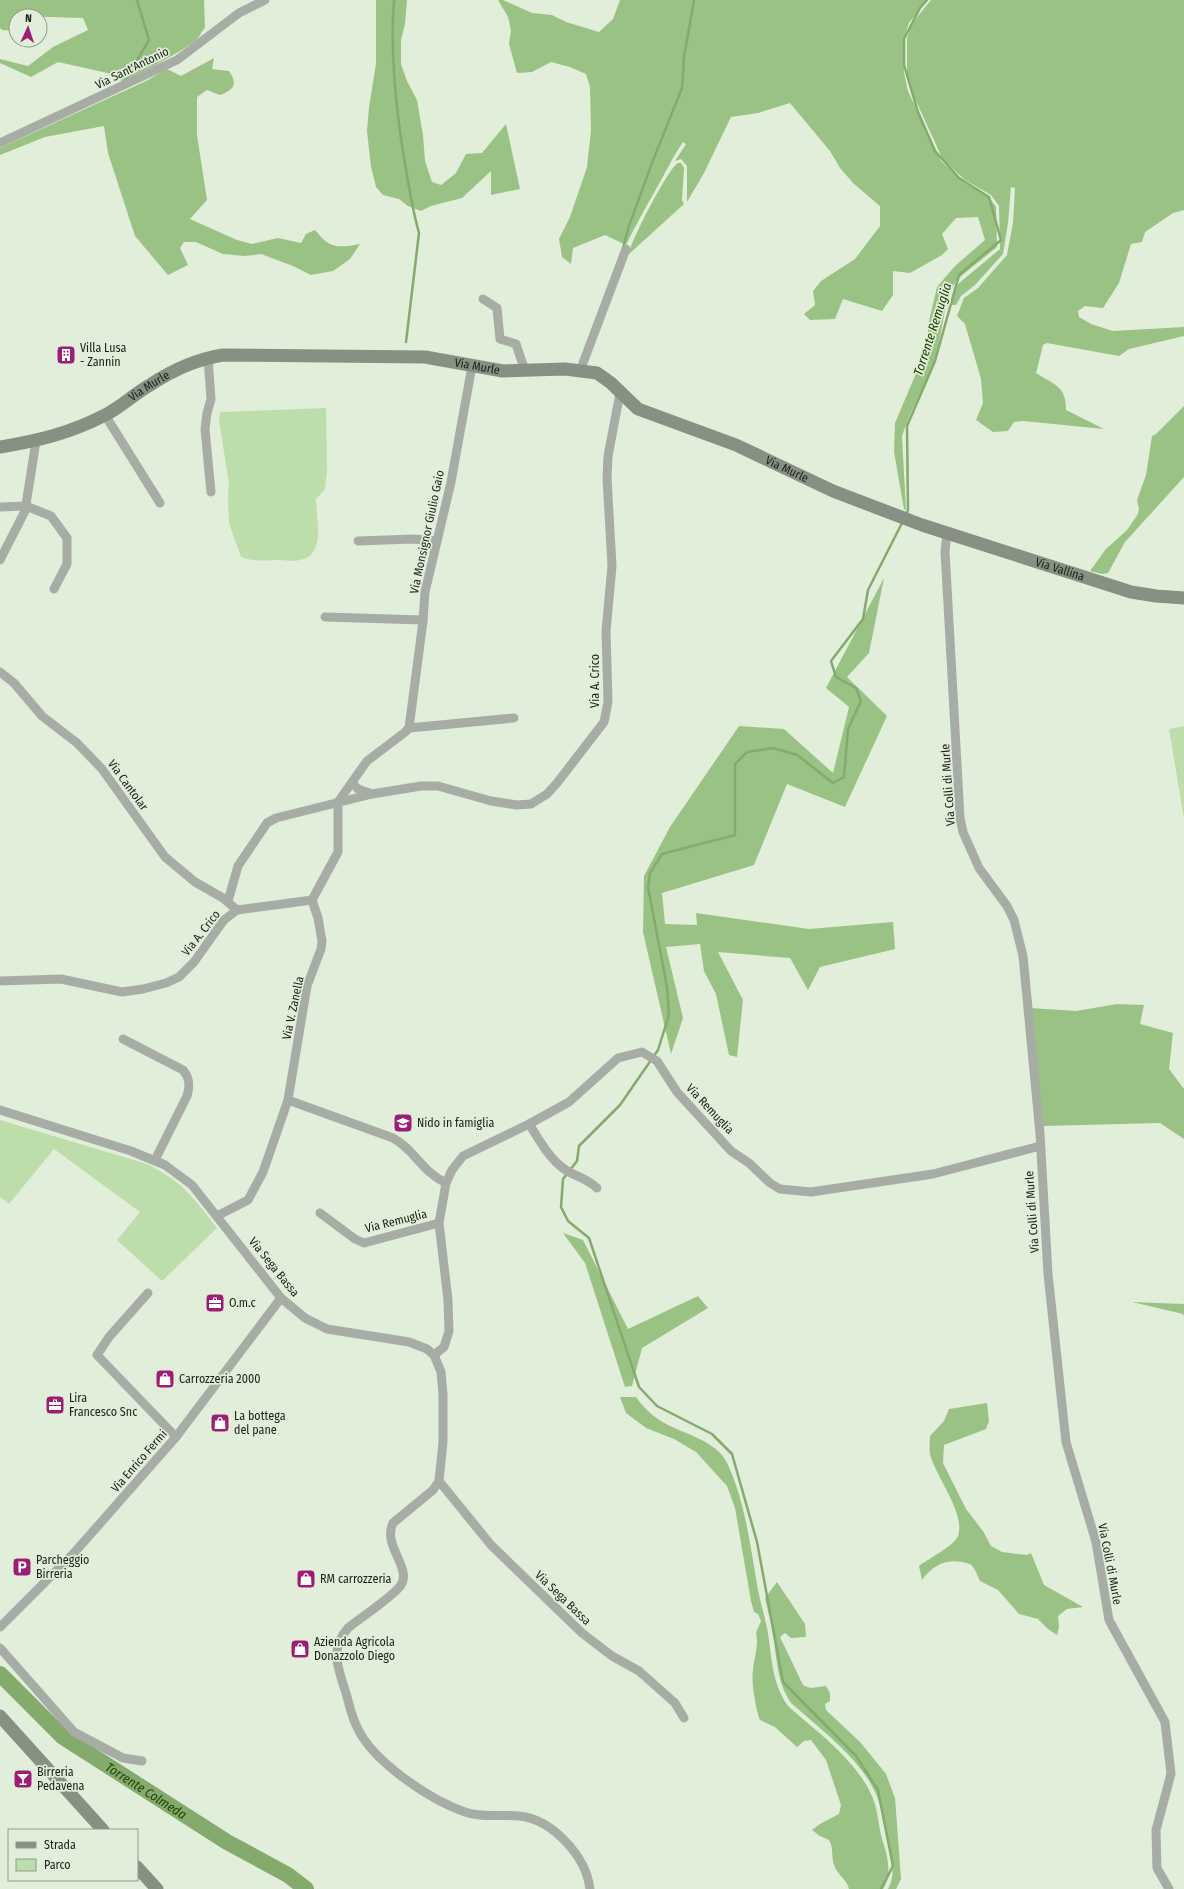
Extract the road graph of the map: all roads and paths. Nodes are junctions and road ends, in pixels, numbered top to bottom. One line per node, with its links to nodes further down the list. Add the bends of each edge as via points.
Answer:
1 (265, 0): 2 (street, Via Sant'Antonio, via 239,13 177,60)
2 (0, 143)
3 (626, 249): 8 (street)
4 (483, 299): 7 (street, via 497,308 500,339 516,344)
5 (208, 358): 6 (main road, Via Murle, via 223,355 425,357); 10 (main road, Via Murle, via 149,385); 13 (street, via 211,399 205,429)
6 (472, 366): 7 (main road, Via Murle, via 503,372); 19 (street, Via Monsignor Giulio Gaio, via 451,482)
7 (525, 370): 8 (main road, Via Murle)
8 (580, 371): 9 (main road, Via Murle, via 597,373)
9 (620, 393): 17 (main road, Via Murle, via 638,410 736,445 833,491); 29 (street, Via A. Crico, via 608,456 612,566 606,631 608,702 604,722 557,783 547,794 531,804 516,805 491,801 438,786)
10 (105, 415): 11 (main road, Via Murle, via 64,434); 14 (street)
11 (36, 441): 12 (main road, Via Murle); 15 (street)
12 (0, 447)
13 (211, 492)
14 (160, 503)
15 (26, 506): 16 (street); 20 (street); 21 (street, via 51,516 67,538 67,564)
16 (0, 507)
17 (938, 530): 22 (main road, Via Vallina, via 1131,592); 39 (street, Via Colli di Murle, via 948,534 946,551 960,818 963,832 979,868 1007,906 1016,926 1025,979)
18 (358, 541): 19 (street)
19 (437, 541): 24 (street, Via Monsignor Giulio Gaio, via 425,592)
20 (0, 560)
21 (54, 589)
22 (1184, 598)
23 (325, 616): 24 (street)
24 (423, 620): 27 (street, Via Monsignor Giulio Gaio)
25 (0, 672): 32 (street, Via Cantolar, via 14,682 42,716 91,756 165,857 195,882)
26 (514, 718): 27 (street)
27 (409, 728): 28 (street, via 373,755)
28 (352, 783): 29 (street, via 364,792); 30 (street)
29 (372, 794): 30 (street, Via A. Crico)
30 (338, 802): 31 (street, via 338,852); 32 (street, via 276,818 267,823 238,866)
31 (312, 900): 33 (street, Via A. Crico); 36 (street, Via V. Zanella, via 322,941 307,986)
32 (228, 901): 33 (street, Via Cantolar)
33 (237, 910): 34 (street, Via A. Crico, via 224,920 194,962 179,977 166,983 122,992 61,979)
34 (0, 981)
35 (123, 1039): 40 (street, via 187,1074 190,1086 188,1096)
36 (288, 1100): 41 (street, via 393,1138 404,1145 427,1171); 44 (street, Via V. Zanella, via 263,1172 248,1200)
37 (0, 1110): 40 (street, Via Sega Bassa)
38 (529, 1124): 39 (street, Via Remuglia, via 569,1102 618,1058 636,1052 657,1061 677,1092 732,1151 770,1183 780,1188 811,1192 933,1174); 41 (street, Via Remuglia, via 463,1156); 42 (street, via 562,1168 589,1180)
39 (1040, 1146): 60 (street, Via Colli di Murle, via 1048,1274 1066,1442 1096,1542 1109,1620 1165,1722 1171,1774 1156,1830 1157,1868)
40 (155, 1160): 44 (street, Via Sega Bassa, via 192,1185)
41 (446, 1183): 45 (street, Via Remuglia)
42 (597, 1188)
43 (320, 1213): 45 (street, Via Remuglia, via 355,1239 364,1242)
44 (217, 1216): 47 (street, Via Sega Bassa)
45 (439, 1223): 48 (street, Via Remuglia, via 449,1331 444,1347)
46 (148, 1292): 49 (street, via 97,1355)
47 (281, 1298): 48 (street, Via Sega Bassa, via 305,1318 327,1329 409,1342 427,1348); 49 (street, Via Enrico Fermi)
48 (434, 1355): 50 (street, via 441,1372 443,1409 443,1453)
49 (176, 1437): 51 (street, Via Enrico Fermi, via 74,1553)
50 (439, 1481): 54 (street, Via Sega Bassa, via 491,1545 582,1633 612,1656 639,1671 674,1703); 59 (street, via 433,1490 397,1519 392,1527 391,1542 403,1573 401,1585 348,1628 338,1642 337,1666 356,1727 370,1747 396,1772 426,1794 465,1812 478,1815 518,1816 548,1825 576,1855)
51 (0, 1628)
52 (0, 1648): 55 (street, via 74,1732 123,1758)
53 (0, 1716): 56 (main road)
54 (684, 1718)
55 (142, 1762)
56 (102, 1829)
57 (138, 1868): 58 (main road)
58 (157, 1889)
59 (590, 1889)
60 (1169, 1889)

